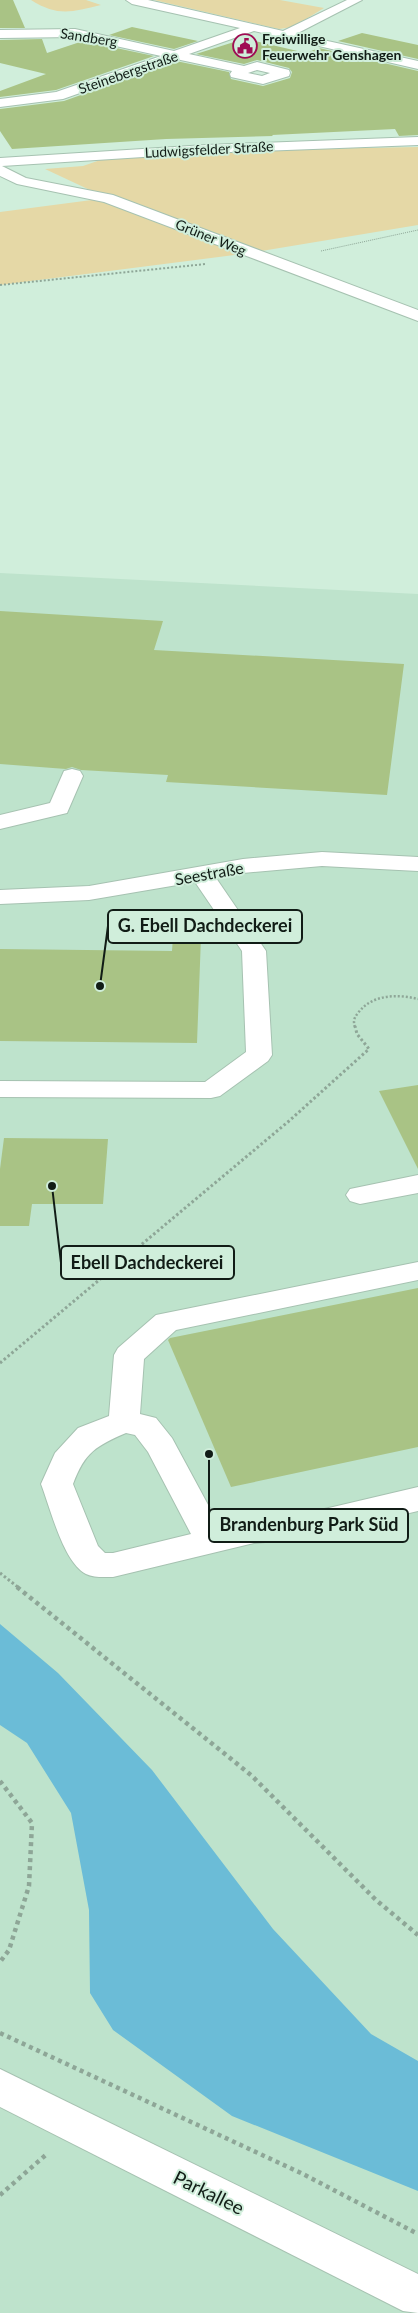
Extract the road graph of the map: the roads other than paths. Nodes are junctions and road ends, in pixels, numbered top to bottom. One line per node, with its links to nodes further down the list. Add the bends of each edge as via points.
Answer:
1 (132, 0): 3 (street)
2 (356, 0): 5 (street)
3 (252, 28): 5 (street); 6 (street, Steinebergstraße)
4 (0, 34): 6 (street, Sandberg, via 74,32)
5 (284, 35): 7 (street)
6 (177, 55): 8 (street, Sandberg); 9 (street, Steinebergstraße, via 58,96)
7 (418, 65)
8 (244, 70)
9 (0, 103)
10 (418, 141): 11 (street, Ludwigsfelder Straße, via 206,149)
11 (0, 162)
12 (0, 170): 13 (street, Grüner Weg, via 22,181 108,198)
13 (418, 316)
14 (72, 776): 15 (street, via 59,808)
15 (0, 822)
16 (418, 864): 17 (street, Seestraße, via 322,859)
17 (201, 873): 18 (street, Seestraße, via 89,893); 19 (street, via 254,952 259,1055 211,1090)
18 (0, 897)
19 (0, 1089)
20 (418, 1184): 21 (street)
21 (360, 1195)
22 (418, 1271): 23 (street, via 167,1322 128,1355)
23 (124, 1422): 25 (street, via 145,1426 161,1446); 25 (street, via 89,1436 66,1461 57,1484 84,1553 97,1565 113,1565)
24 (418, 1499): 25 (street)
25 (211, 1542)
26 (0, 2087): 27 (street, Parkallee)
27 (418, 2296)

